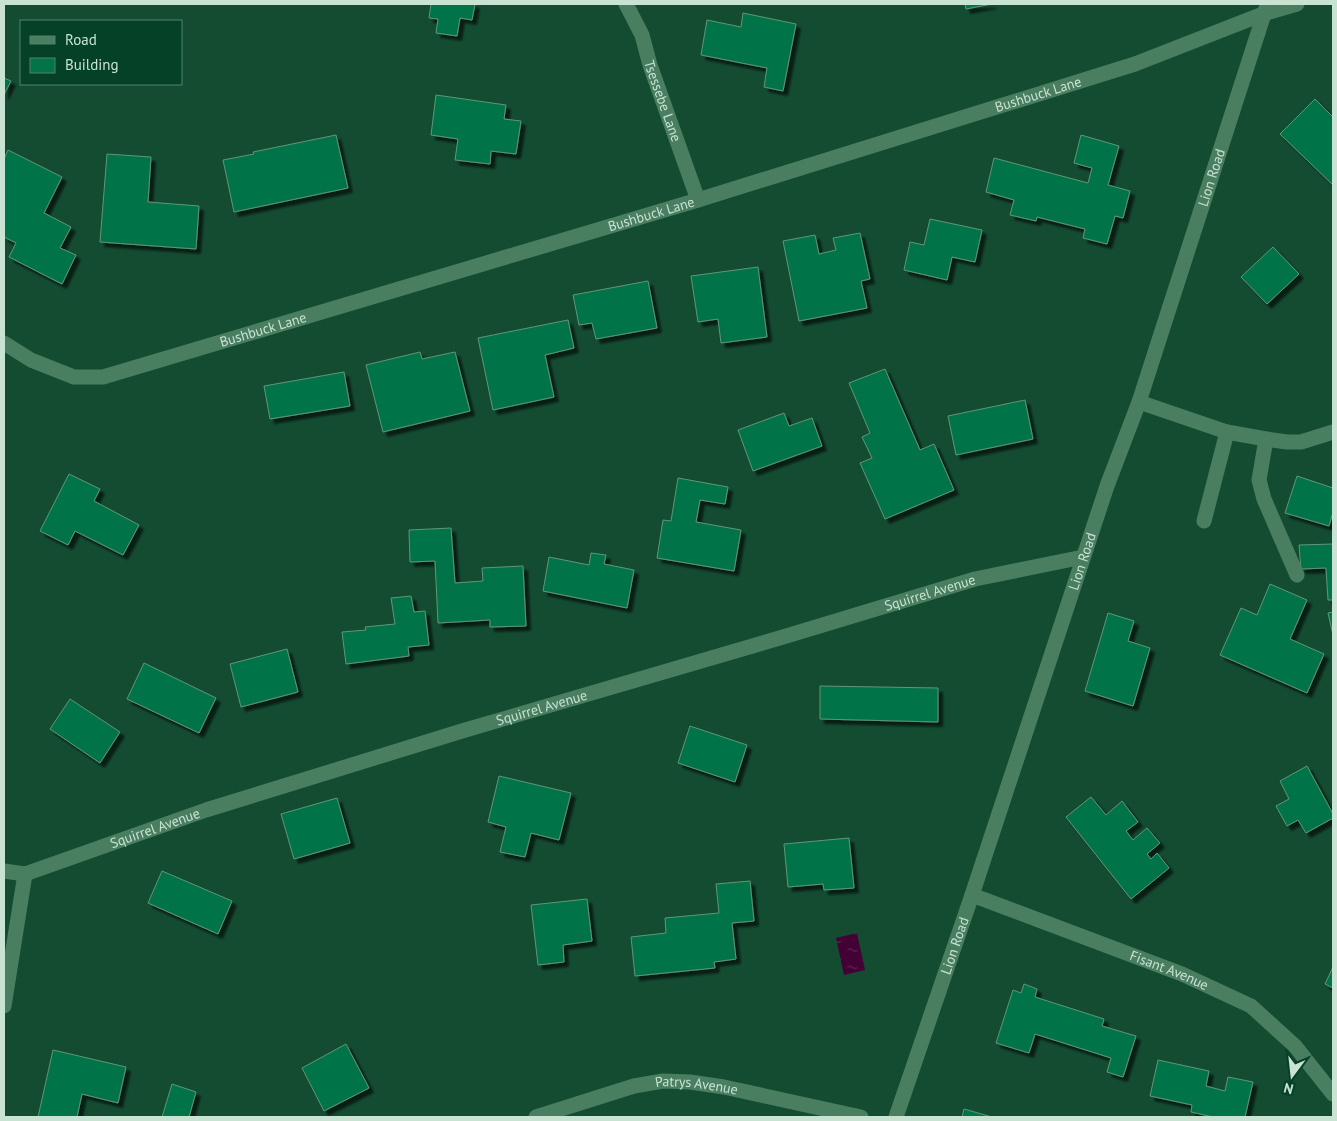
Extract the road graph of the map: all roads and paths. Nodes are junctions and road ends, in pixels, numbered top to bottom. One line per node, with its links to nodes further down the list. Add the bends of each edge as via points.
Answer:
1 (626, 4): 4 (street, Tsessebe Lane, via 642,35)
2 (1297, 4): 3 (street, Bushbuck Lane)
3 (1265, 9): 4 (street, Bushbuck Lane, via 1135,64); 6 (street, Lion Road)
4 (698, 200): 5 (street, Bushbuck Lane, via 103,377 74,377 31,360)
5 (4, 343)
6 (1139, 402): 7 (street); 11 (street, Lion Road)
7 (1227, 432): 9 (street); 10 (street)
8 (1333, 432): 9 (street, via 1302,442)
9 (1266, 440): 12 (street, via 1259,480)
10 (1204, 521)
11 (1083, 557): 14 (street, Squirrel Avenue, via 975,580 462,731 206,810); 15 (street, Lion Road)
12 (1297, 575)
13 (4, 872): 14 (street, Squirrel Avenue)
14 (25, 874): 16 (street)
15 (972, 895): 17 (street, Fisant Avenue, via 1182,974 1251,1006 1295,1046); 20 (street, Lion Road)
16 (4, 1006)
17 (1333, 1094)
18 (536, 1117): 19 (street, Patrys Avenue, via 634,1086 662,1081 724,1087)
19 (861, 1117)
20 (896, 1117)

